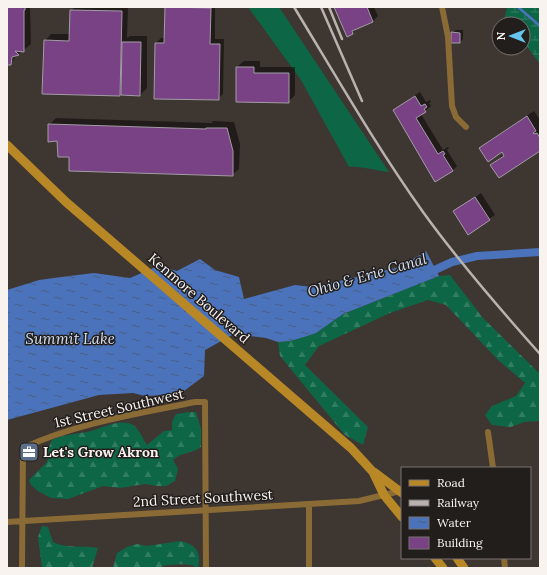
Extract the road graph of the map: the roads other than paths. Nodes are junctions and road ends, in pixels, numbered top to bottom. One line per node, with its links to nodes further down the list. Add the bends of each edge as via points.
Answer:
1 (442, 7): 2 (street, via 448,37 452,106 456,117)
2 (466, 127)
3 (7, 145): 6 (main road, Kenmore Boulevard, via 66,202 337,435)
4 (488, 432): 5 (street)
5 (493, 467)
6 (373, 472): 7 (main road, Kenmore Boulevard); 8 (main road, Kenmore Boulevard)
7 (401, 492): 8 (street, 2nd Street Southwest)
8 (384, 495): 9 (street, 2nd Street Southwest, via 359,501); 11 (main road, Kenmore Boulevard)
9 (309, 504): 10 (street, 2nd Street Southwest); 18 (street)
10 (206, 510): 12 (street, 2nd Street Southwest); 12 (street, 1st Street Southwest, via 205,402 195,402 80,427 46,437 23,448); 17 (street)
11 (401, 516)
12 (22, 520): 13 (street, 2nd Street Southwest); 16 (street)
13 (7, 522)
14 (436, 559): 19 (main road)
15 (458, 559): 20 (main road)
16 (22, 568)
17 (206, 568)
18 (309, 568)
19 (443, 568)
20 (464, 568)

